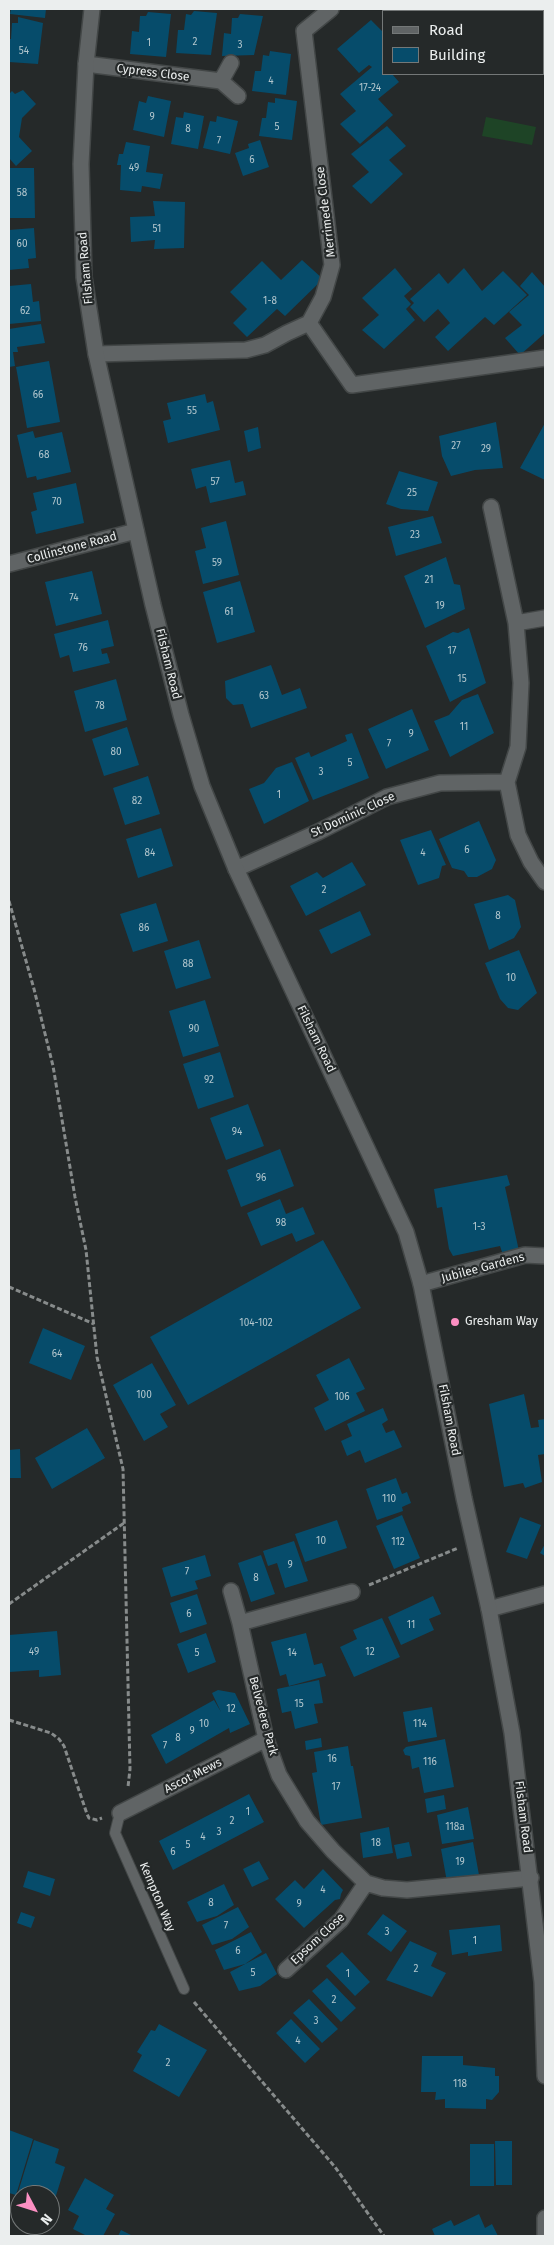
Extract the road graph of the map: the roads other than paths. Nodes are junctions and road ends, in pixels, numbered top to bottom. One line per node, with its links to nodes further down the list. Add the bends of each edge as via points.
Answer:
1 (92, 9): 4 (street, Filsham Road)
2 (330, 9): 7 (street, Merrimede Close, via 304,32 332,265 323,297)
3 (230, 63): 5 (street)
4 (86, 64): 5 (street, Cypress Close); 8 (street, Filsham Road, via 81,164 84,267)
5 (221, 81): 6 (street)
6 (238, 96)
7 (309, 323): 8 (street, via 265,345 246,350); 9 (street, via 352,385)
8 (96, 354): 11 (street, Filsham Road)
9 (545, 358)
10 (491, 507): 14 (street, via 489,533)
11 (136, 531): 12 (street, Collinstone Road); 16 (street, Filsham Road, via 181,715 202,786)
12 (9, 564)
13 (545, 618): 14 (street)
14 (516, 623): 15 (street, via 521,684 518,747)
15 (507, 782): 16 (street, St Dominic Close, via 440,783 387,797); 17 (street, via 518,835)
16 (236, 870): 19 (street, Filsham Road, via 406,1232)
17 (545, 882)
18 (545, 1256): 19 (street, Jubilee Gardens, via 525,1255)
19 (420, 1284): 23 (street, Filsham Road)
20 (231, 1591): 24 (street, Belvedere Park)
21 (352, 1592): 24 (street)
22 (545, 1594): 23 (street)
23 (489, 1609): 27 (street, Filsham Road, via 512,1733)
24 (240, 1623): 25 (street, Belvedere Park)
25 (266, 1739): 26 (street, Ascot Mews); 28 (street, Belvedere Park, via 279,1775 307,1821)
26 (122, 1811): 30 (lane, Kempton Way, via 116,1833)
27 (531, 1878): 28 (street, via 407,1890); 31 (street, Filsham Road, via 542,1982)
28 (366, 1883): 29 (street, Epsom Close, via 341,1920)
29 (286, 1970)
30 (184, 1989)
31 (545, 2076)
32 (545, 2218): 33 (street)
33 (544, 2236)

